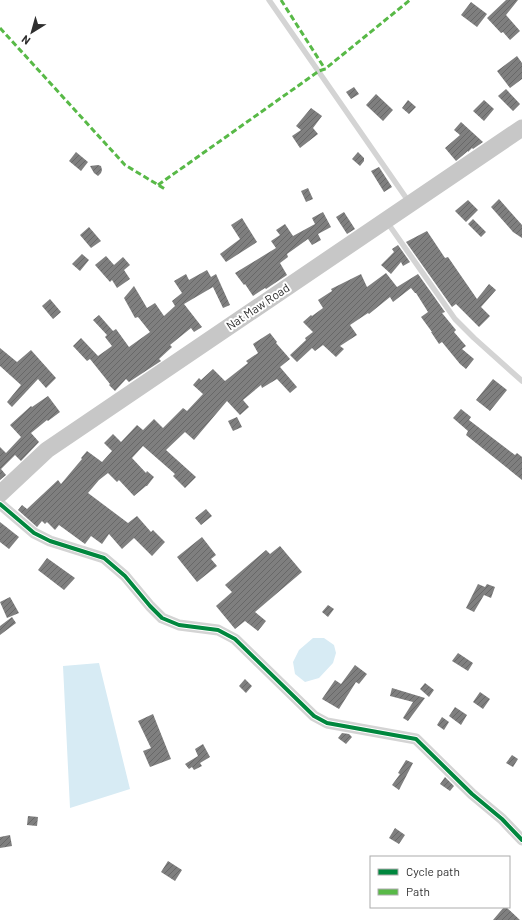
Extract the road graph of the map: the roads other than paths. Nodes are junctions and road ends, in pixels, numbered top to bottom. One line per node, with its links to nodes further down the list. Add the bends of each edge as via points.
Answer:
1 (269, 0): 3 (lane)
2 (522, 128): 3 (main road, Nat Maw Road)
3 (410, 204): 4 (main road, Nat Maw Road)
4 (386, 221): 5 (lane, via 455,319); 6 (main road, Nat Maw Road, via 47,450)
5 (522, 381)
6 (0, 494)
7 (0, 504): 8 (street, via 34,533 50,541 104,558 125,576 162,618 179,625 218,630 235,639 314,716 327,723 416,739)
8 (522, 840)

